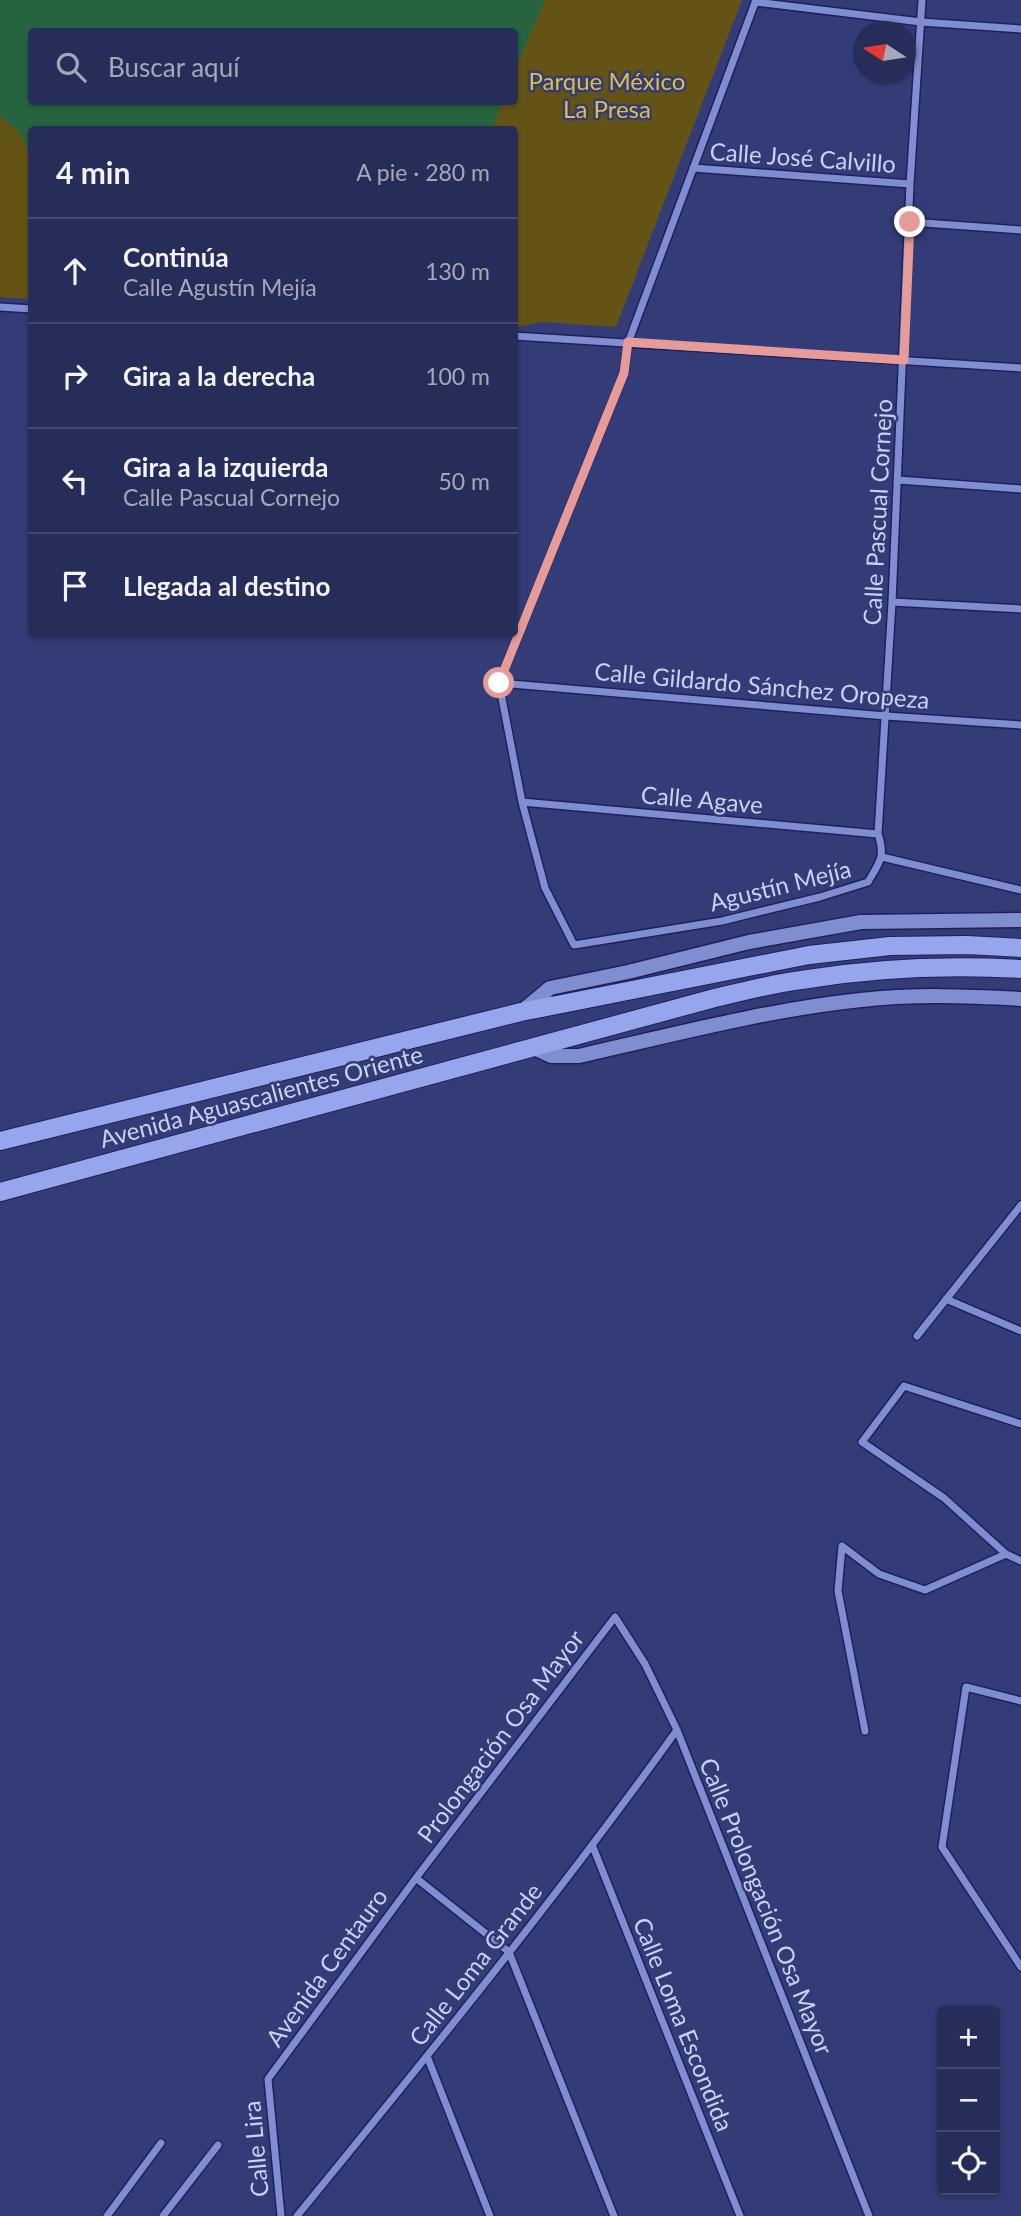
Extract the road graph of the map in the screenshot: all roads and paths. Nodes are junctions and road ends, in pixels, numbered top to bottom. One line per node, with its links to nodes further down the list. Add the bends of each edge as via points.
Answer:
1 (922, 0): 3 (street, Calle Pascual Cornejo)
2 (755, 1): 3 (street); 5 (street)
3 (921, 22): 4 (street); 6 (street, Calle Pascual Cornejo)
4 (1021, 29)
5 (693, 168): 6 (street, Calle José Calvillo); 12 (street)
6 (910, 184): 7 (street, Calle Pascual Cornejo)
7 (910, 222): 8 (street); 13 (street, Calle Pascual Cornejo)
8 (1021, 230)
9 (0, 307): 10 (street)
10 (28, 309)
11 (518, 336): 12 (street)
12 (628, 342): 13 (street); 19 (street, via 624,373)
13 (904, 360): 14 (street); 15 (street, Calle Pascual Cornejo)
14 (1021, 368)
15 (898, 480): 16 (street); 17 (street, Calle Pascual Cornejo)
16 (1021, 489)
17 (892, 603): 18 (street); 22 (street, Calle Pascual Cornejo)
18 (1021, 608)
19 (518, 636)
20 (518, 637): 21 (street)
21 (499, 683): 22 (street, Calle Gildardo Sánchez Oropeza); 24 (street)
22 (886, 716): 23 (street, Calle Gildardo Sánchez Oropeza); 25 (street, Calle Pascual Cornejo)
23 (1021, 725)
24 (522, 802): 25 (street, Calle Agave); 26 (street, Agustín Mejía, via 545,888 574,945 722,921 820,897 867,883)
25 (878, 834): 26 (street, Calle Pascual Cornejo)
26 (882, 858): 27 (street, Agustín Mejía)
27 (1021, 890)
28 (1021, 920): 32 (main road, Avenida Aguascalientes Oriente, via 861,922 762,940 550,988)
29 (1021, 948): 32 (main road, Avenida Aguascalientes Oriente, via 890,946 809,955)
30 (1021, 969): 33 (main road, Avenida Aguascalientes Oriente, via 966,966 799,980)
31 (1021, 999): 33 (main road, Avenida Aguascalientes Oriente, via 864,1000 752,1016 579,1056 551,1056)
32 (521, 1012): 34 (main road, Avenida Aguascalientes Oriente)
33 (534, 1048): 35 (main road, Avenida Aguascalientes Oriente)
34 (0, 1140)
35 (0, 1192)
36 (1021, 1205): 37 (street)
37 (946, 1300): 38 (street); 39 (street)
38 (1021, 1331)
39 (917, 1336)
40 (1021, 1424): 41 (street, via 904,1386 862,1442 944,1498)
41 (1006, 1554): 42 (street); 46 (street, via 925,1590 879,1574 842,1546 838,1591)
42 (1021, 1561)
43 (615, 1617): 45 (street, Calle Prolongación Osa Mayor, via 645,1664); 48 (street, Prolongación Osa Mayor)
44 (1021, 1701): 50 (street, via 966,1687 942,1847)
45 (677, 1730): 47 (street, Calle Loma Grande); 62 (street, Calle Prolongación Osa Mayor)
46 (865, 1731)
47 (593, 1847): 49 (street, Calle Loma Grande); 61 (street, Calle Loma Escondida)
48 (416, 1878): 49 (street); 52 (street, Avenida Centauro)
49 (509, 1952): 51 (street, Calle Loma Grande); 60 (street)
50 (1021, 1967)
51 (427, 2056): 58 (street, Calle Loma Grande); 59 (street)
52 (268, 2079): 57 (street, Calle Lira)
53 (161, 2143): 55 (street)
54 (218, 2145): 56 (street)
55 (107, 2216)
56 (163, 2216)
57 (281, 2216)
58 (296, 2216)
59 (490, 2216)
60 (614, 2216)
61 (740, 2216)
62 (870, 2216)

